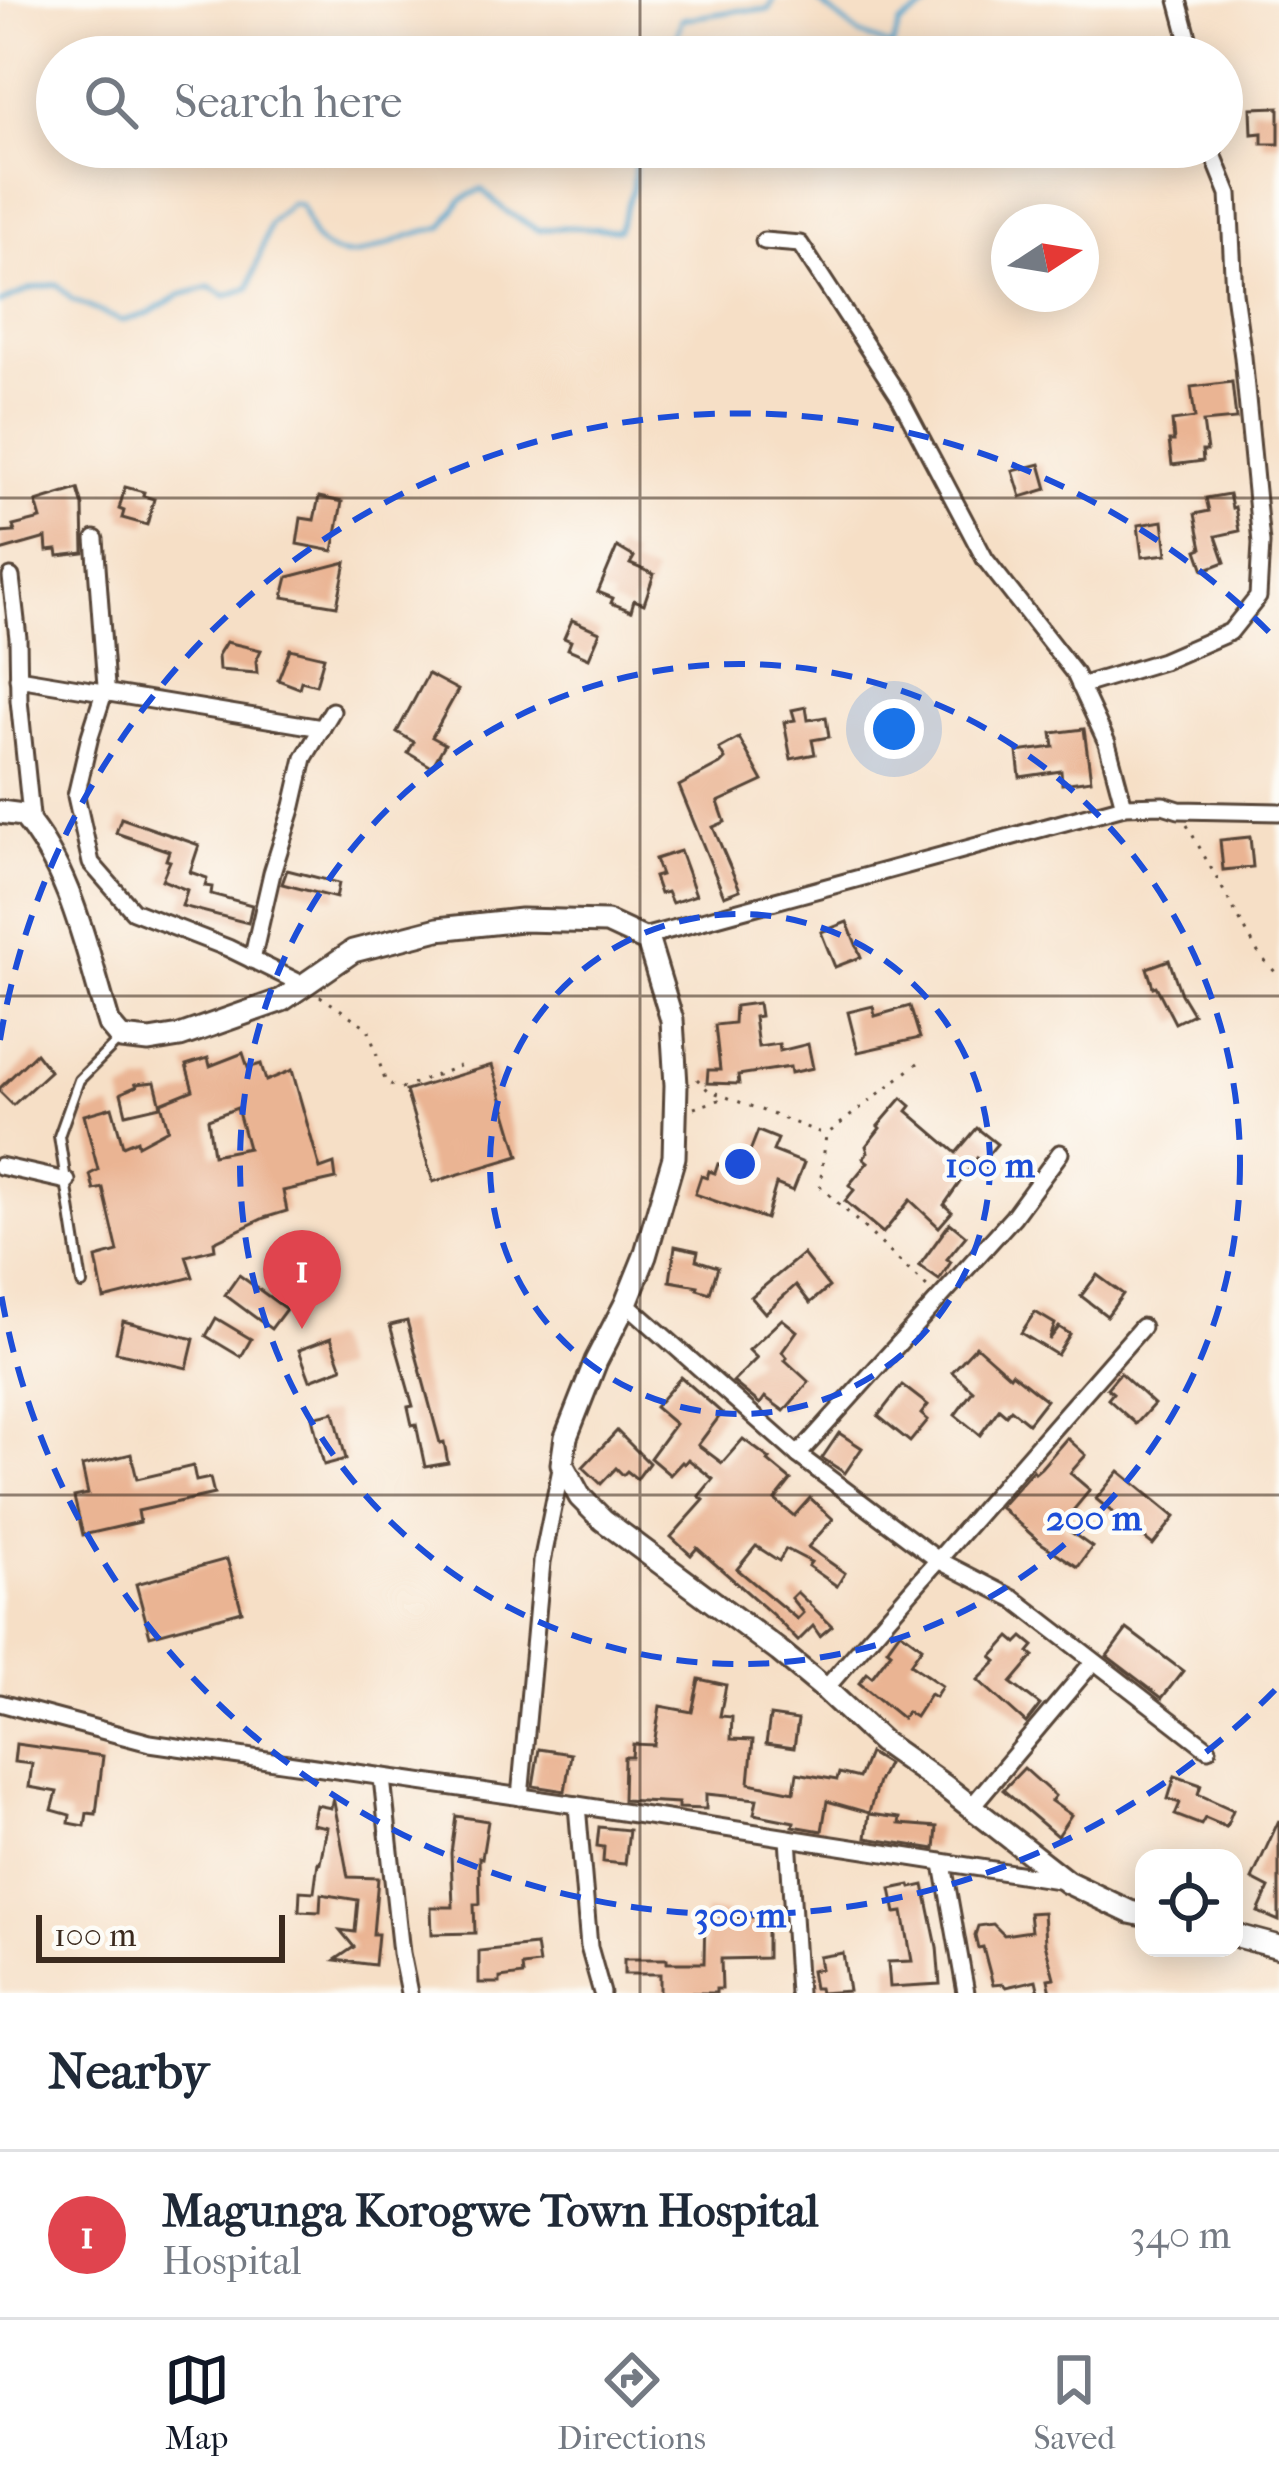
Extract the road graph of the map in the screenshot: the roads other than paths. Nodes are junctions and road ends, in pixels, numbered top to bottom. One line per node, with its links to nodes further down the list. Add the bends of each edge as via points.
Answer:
1 (1178, 0): 2 (street)
2 (1189, 36)
3 (1218, 168): 8 (street, via 1229,194 1262,543 1258,597 1230,632)
4 (764, 241): 8 (street, via 800,244 899,396 985,559)
5 (94, 539): 9 (street)
6 (11, 577): 7 (street)
7 (19, 678): 9 (street); 15 (street)
8 (1080, 686): 12 (street, via 1107,742)
9 (104, 692): 11 (street); 17 (street, via 76,796 91,863 133,911)
10 (332, 711): 11 (street)
11 (322, 728): 17 (street, via 304,758)
12 (1124, 806): 14 (street); 16 (street)
13 (0, 812): 15 (street, via 23,814)
14 (1279, 812)
15 (32, 825): 19 (street, via 70,900 109,1024)
16 (648, 940): 18 (street, via 608,922 438,929 353,951); 24 (street, via 671,1020 674,1157)
17 (252, 960): 18 (street)
18 (304, 985): 19 (street, via 181,1036)
19 (122, 1038): 22 (lane, via 79,1080 59,1136)
20 (1060, 1153): 26 (street, via 1013,1217)
21 (0, 1166): 22 (street)
22 (67, 1181): 23 (lane)
23 (82, 1284)
24 (626, 1303): 26 (street); 27 (street, via 596,1361)
25 (1142, 1327): 28 (street)
26 (798, 1455): 28 (street)
27 (562, 1464): 30 (street, via 603,1520); 34 (street, via 542,1562)
28 (938, 1560): 29 (street, via 1014,1599); 30 (street)
29 (1093, 1662): 32 (street); 36 (street)
30 (825, 1689): 36 (street)
31 (0, 1703): 33 (street, via 150,1743)
32 (1208, 1749)
33 (382, 1778): 34 (street); 43 (street)
34 (520, 1796): 35 (street)
35 (577, 1804): 37 (street); 44 (street, via 589,1947)
36 (971, 1807): 39 (street)
37 (788, 1838): 38 (street); 45 (street)
38 (943, 1864): 39 (street); 46 (street)
39 (1067, 1882): 40 (street)
40 (1135, 1913)
41 (1243, 1937): 42 (street)
42 (1279, 1947)
43 (409, 1993)
44 (602, 1993)
45 (798, 1993)
46 (965, 1993)

